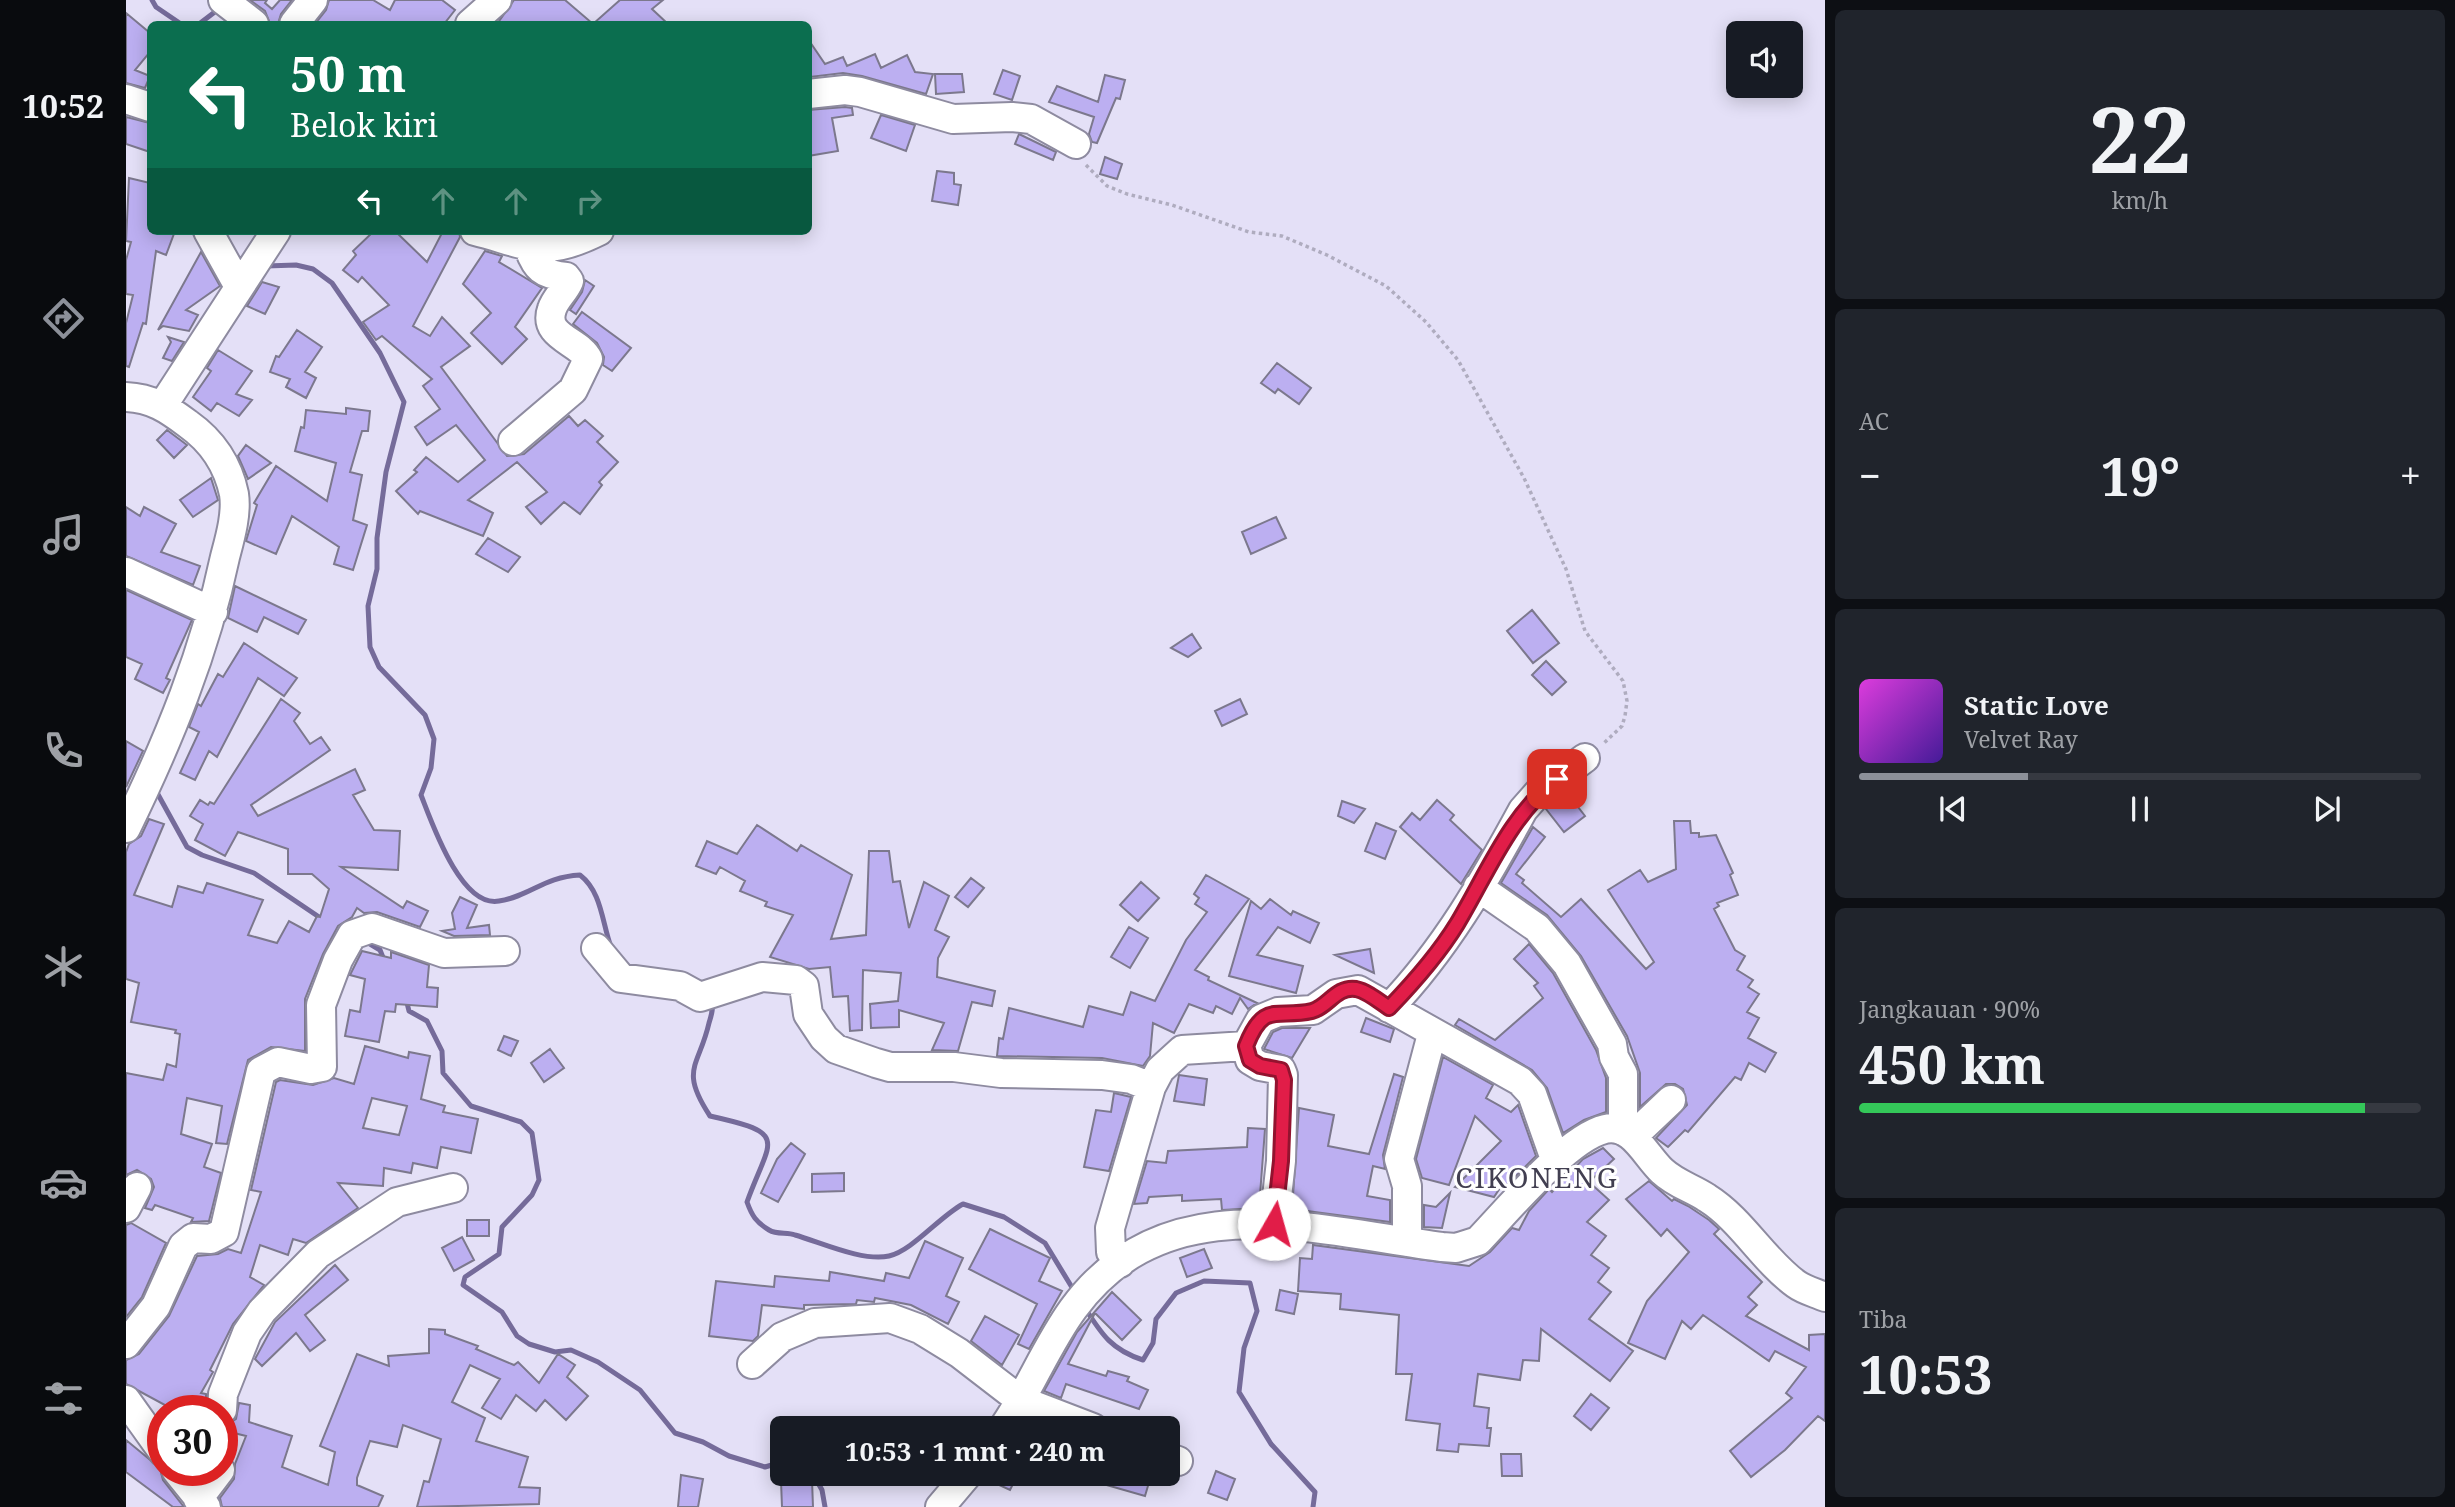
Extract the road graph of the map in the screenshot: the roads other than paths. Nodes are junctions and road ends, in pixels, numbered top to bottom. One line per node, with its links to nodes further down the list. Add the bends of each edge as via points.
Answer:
1 (223, 0): 4 (street)
2 (313, 0): 5 (street)
3 (497, 0): 6 (street)
4 (250, 21)
5 (296, 21)
6 (473, 21)
7 (812, 94): 10 (street, via 860,92 953,119 1031,119)
8 (126, 99): 9 (street)
9 (147, 106)
10 (1076, 144)
11 (210, 235): 16 (street)
12 (273, 235): 16 (street)
13 (489, 235): 15 (street)
14 (590, 235): 15 (street, via 552,249)
15 (528, 246): 19 (street, via 537,268 569,281 550,317 554,330 588,359 572,390)
16 (238, 285): 18 (street)
17 (126, 397): 18 (street)
18 (163, 405): 21 (street, via 212,444 234,496)
19 (513, 441)
20 (126, 572): 21 (street)
21 (213, 612): 23 (street, via 192,676)
22 (1586, 758): 24 (street, via 1538,793 1523,810)
23 (126, 828)
24 (1478, 887): 27 (street, via 1456,926); 32 (street, via 1537,928 1567,964 1612,1044 1623,1074)
25 (596, 948): 30 (street, via 621,978 680,986 700,997 762,977 796,980 804,986 808,1014 824,1038 836,1049 890,1067 1102,1075)
26 (505, 951): 39 (street, via 443,953 372,928 352,935 321,1005 322,1067 278,1062 261,1071 224,1232 211,1239 193,1238 183,1245 156,1306)
27 (1389, 1008): 28 (street); 29 (street, via 1358,989 1345,990 1313,1010 1278,1012 1261,1019)
28 (1432, 1034): 33 (street, via 1520,1081 1532,1094); 36 (street, via 1399,1159 1408,1186)
29 (1246, 1046): 30 (street, via 1182,1050 1160,1070); 35 (street, via 1250,1060 1281,1070 1283,1075)
30 (1151, 1087): 37 (street, via 1110,1228 1111,1252)
31 (1671, 1100): 32 (street)
32 (1628, 1134): 33 (street, via 1613,1128 1591,1134); 38 (street, via 1679,1185 1707,1198 1733,1219 1796,1284)
33 (1556, 1162): 36 (street, via 1478,1241 1456,1248)
34 (453, 1188): 41 (street, via 397,1202 318,1254 262,1311 247,1333)
35 (1274, 1224): 36 (street); 37 (street, via 1203,1226 1156,1243)
36 (1407, 1242)
37 (1120, 1263): 43 (street, via 1073,1309)
38 (1825, 1297)
39 (126, 1344)
40 (752, 1364): 43 (street, via 782,1337 815,1323 890,1318 920,1329 959,1353)
41 (223, 1395)
42 (126, 1400): 46 (street)
43 (1020, 1400): 44 (street); 45 (street)
44 (1010, 1416)
45 (1062, 1416)
46 (147, 1430)
47 (188, 1486): 49 (street)
48 (958, 1486): 50 (street)
49 (199, 1500)
50 (940, 1507)

